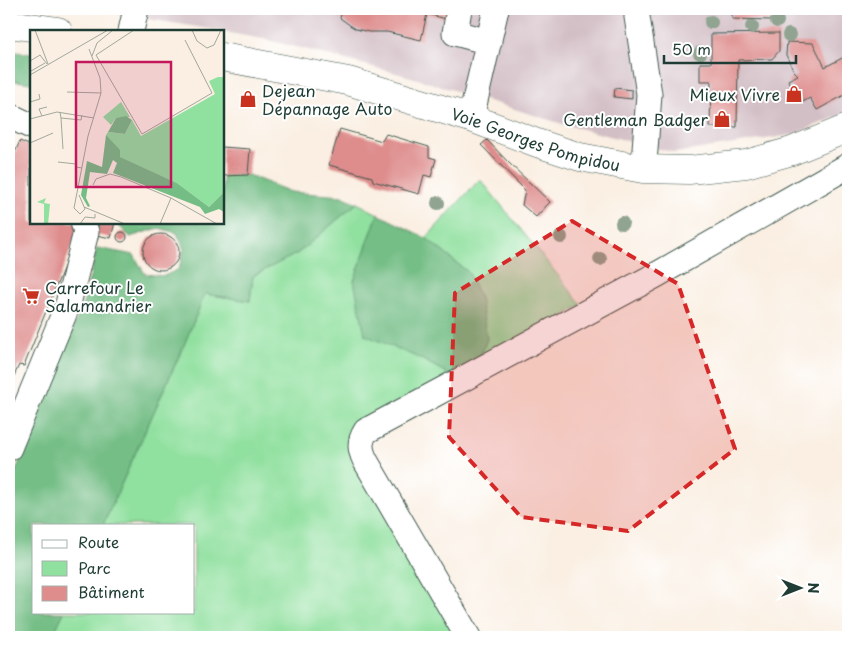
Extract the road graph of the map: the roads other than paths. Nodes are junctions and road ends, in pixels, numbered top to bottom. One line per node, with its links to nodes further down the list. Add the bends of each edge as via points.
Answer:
1 (136, 9): 7 (street)
2 (459, 9): 8 (street, via 455,33)
3 (496, 9): 8 (street)
4 (638, 9): 13 (street, via 636,17 649,94)
5 (9, 24): 6 (main road)
6 (51, 30)
7 (132, 30)
8 (489, 42): 10 (street)
9 (224, 57): 10 (main road, Voie Georges Pompidou, via 348,81)
10 (471, 118): 13 (main road, Voie Georges Pompidou, via 580,157)
11 (848, 128): 13 (main road, Voie Georges Pompidou, via 792,151 746,164 689,170)
12 (848, 166): 16 (street, via 658,274 366,431 360,449 364,460)
13 (643, 169)
14 (84, 224): 15 (street, via 86,232 68,304)
15 (9, 448)
16 (468, 637)

